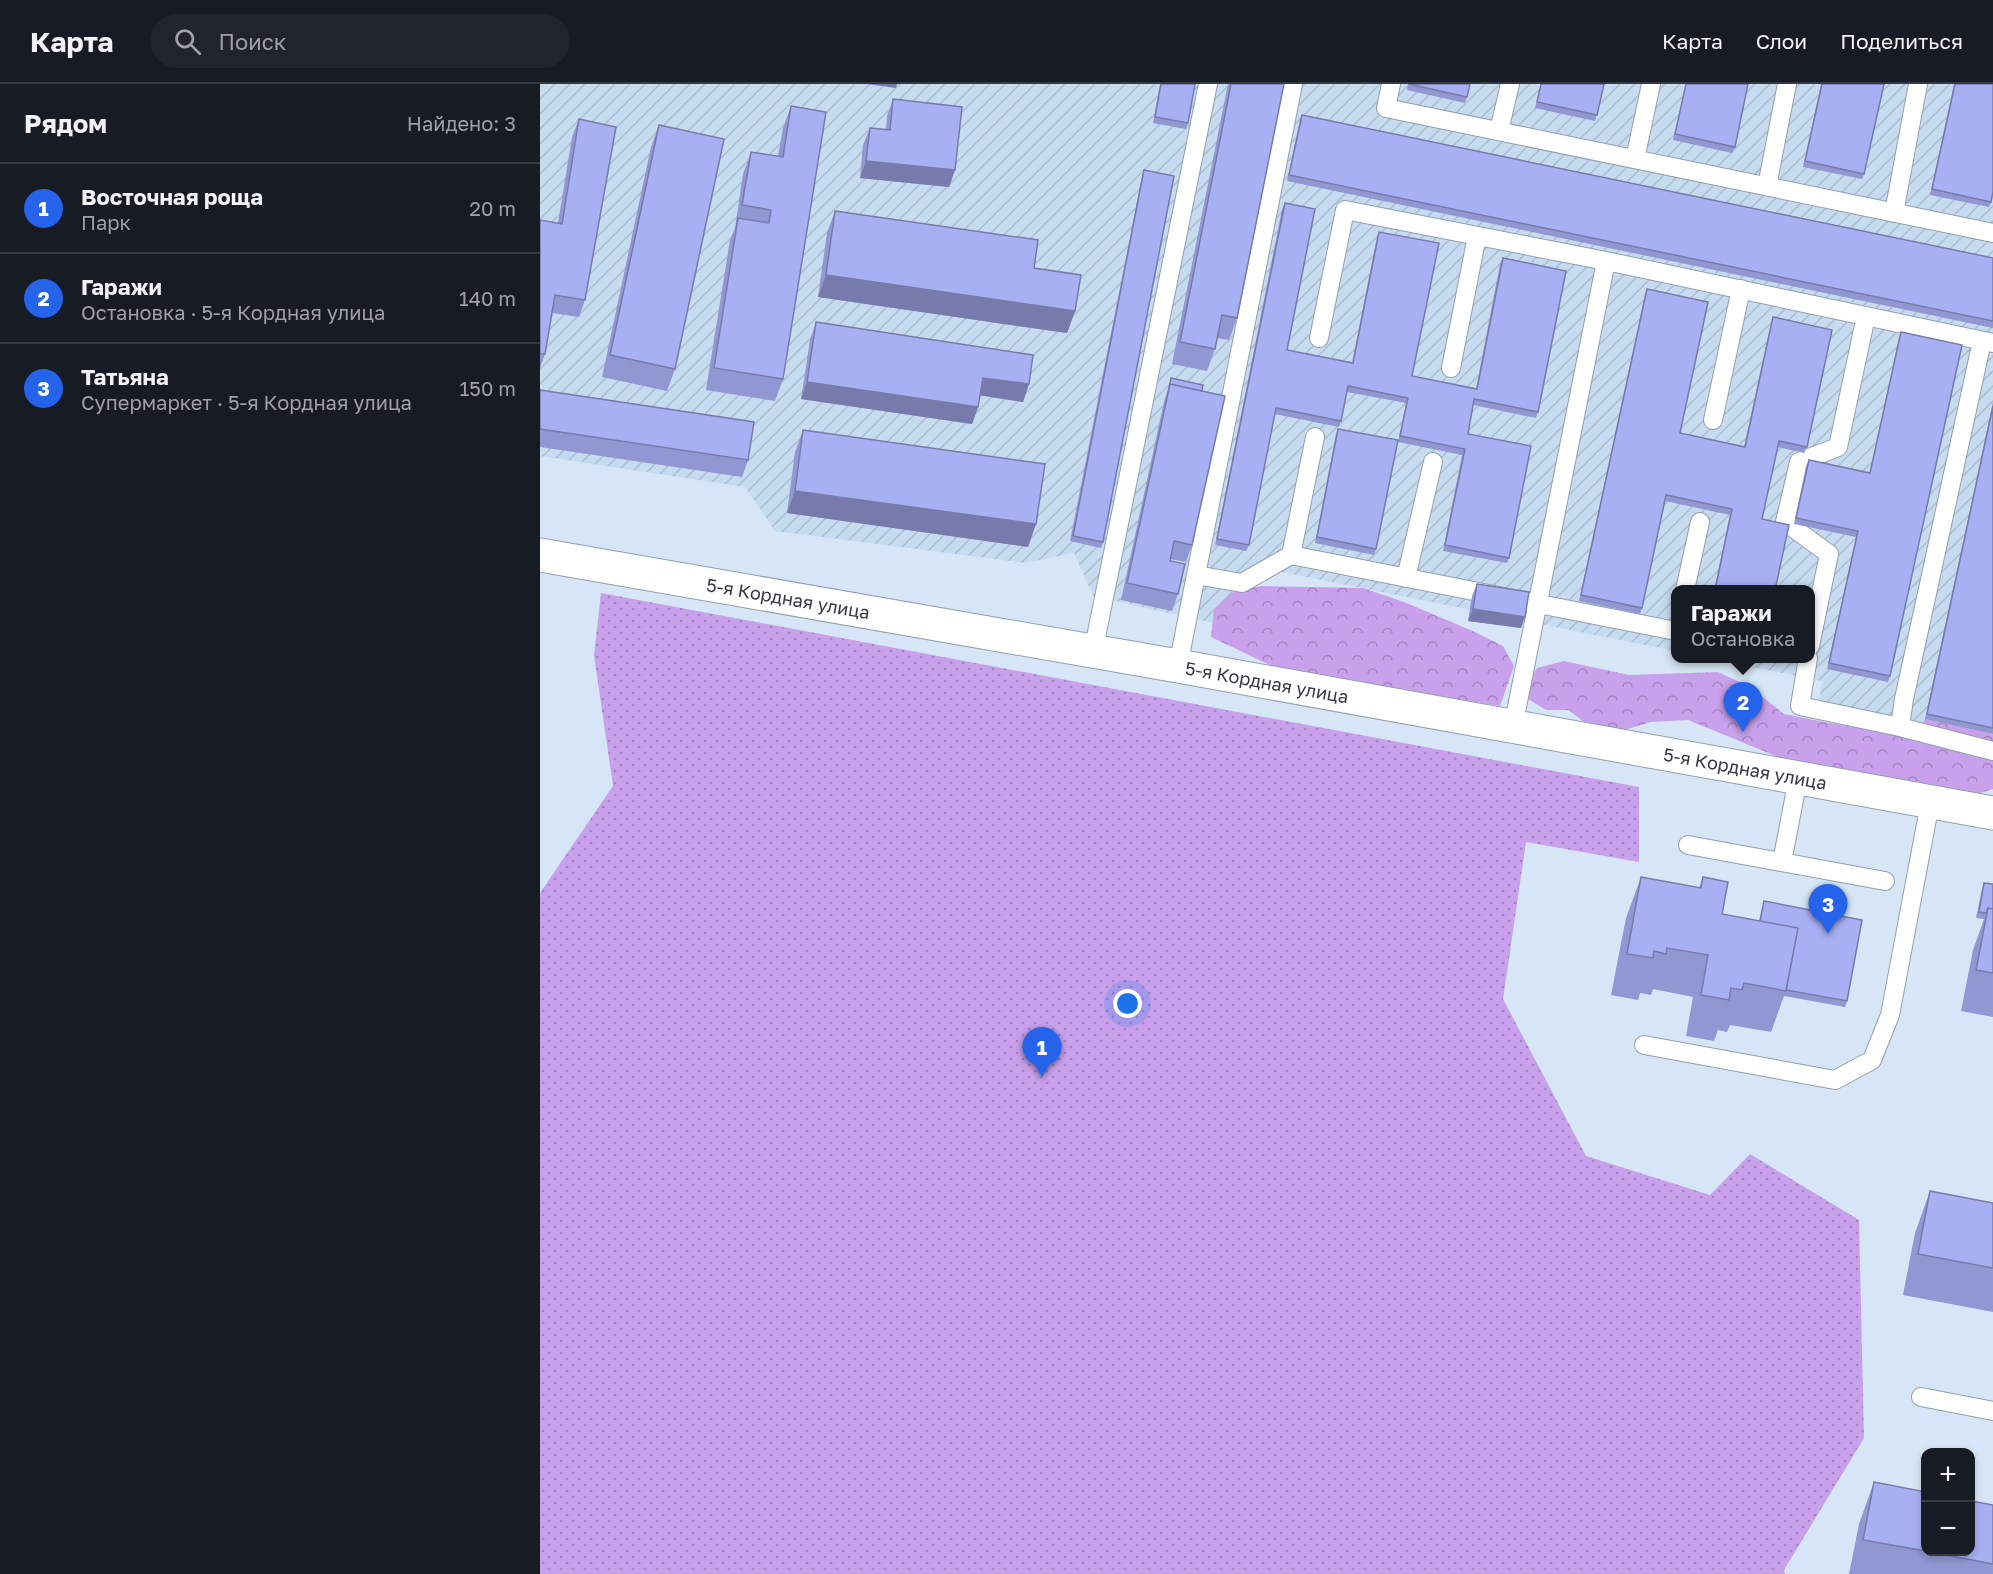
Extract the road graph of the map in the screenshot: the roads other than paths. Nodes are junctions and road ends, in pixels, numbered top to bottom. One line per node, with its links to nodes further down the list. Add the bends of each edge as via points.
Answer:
1 (1208, 84): 32 (lane)
2 (1293, 84): 26 (lane)
3 (1391, 84): 8 (lane, via 1386,108)
4 (1510, 84): 8 (lane)
5 (1651, 84): 9 (lane)
6 (1787, 84): 10 (lane)
7 (1918, 84): 11 (lane)
8 (1499, 131): 9 (lane)
9 (1635, 159): 10 (lane)
10 (1767, 186): 11 (lane)
11 (1894, 213): 12 (lane)
12 (1993, 233)
13 (1477, 236): 14 (lane); 17 (lane, via 1345,210); 19 (lane)
14 (1606, 261): 15 (lane); 29 (lane)
15 (1741, 289): 16 (lane); 20 (lane)
16 (1866, 316): 18 (lane); 30 (lane, via 1838,447 1799,462 1785,522 1830,554)
17 (1319, 338)
18 (1987, 342): 36 (lane)
19 (1451, 368)
20 (1713, 420)
21 (1315, 437): 25 (lane)
22 (1432, 462): 27 (lane)
23 (1700, 522): 28 (lane)
24 (540, 555): 32 (main road, 5-я Кордная улица)
25 (1291, 555): 26 (lane, via 1242,582); 27 (lane)
26 (1196, 575): 34 (lane)
27 (1406, 578): 29 (lane)
28 (1685, 585)
29 (1538, 603): 31 (lane); 35 (lane)
30 (1815, 623)
31 (1671, 629)
32 (1093, 652): 34 (main road, 5-я Кордная улица)
33 (1807, 663): 36 (lane, via 1800,706)
34 (1178, 666): 35 (main road, 5-я Кордная улица)
35 (1513, 727): 38 (main road, 5-я Кордная улица)
36 (1900, 727): 37 (lane)
37 (1993, 751)
38 (1798, 779): 39 (main road, 5-я Кордная улица); 42 (lane)
39 (1930, 803): 40 (main road, 5-я Кордная улица); 44 (lane, via 1890,1015 1872,1060 1835,1080)
40 (1993, 813)
41 (1688, 845): 42 (lane)
42 (1782, 862): 43 (lane)
43 (1885, 882)
44 (1644, 1045)
45 (1921, 1397): 46 (lane)
46 (1993, 1411)

